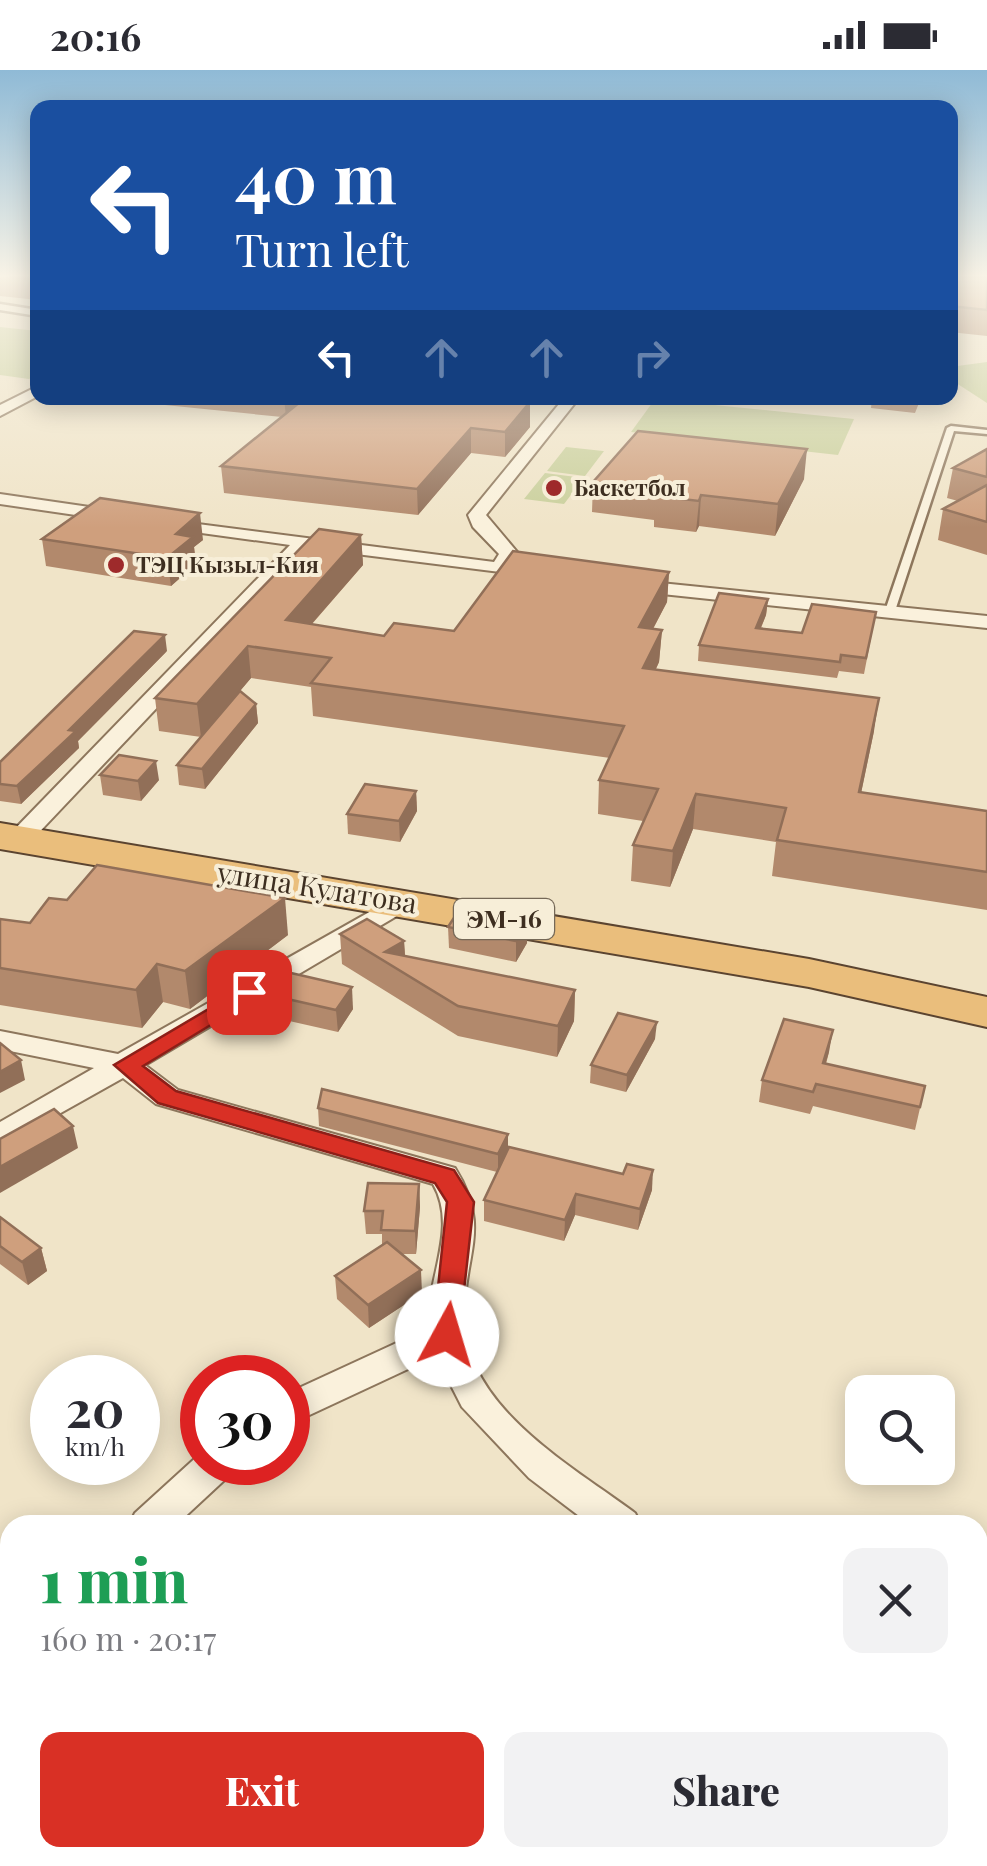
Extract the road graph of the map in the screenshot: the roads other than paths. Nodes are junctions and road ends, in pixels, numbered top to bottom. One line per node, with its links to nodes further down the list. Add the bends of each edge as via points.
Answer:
1 (30, 394): 3 (street)
2 (566, 405): 7 (street, via 477,515 509,553)
3 (0, 411)
4 (987, 432): 10 (lane, via 951,428)
5 (0, 499): 6 (street)
6 (303, 542): 7 (street); 12 (street)
7 (500, 568): 8 (street)
8 (553, 576)
9 (606, 582): 10 (street)
10 (889, 614): 11 (street)
11 (987, 622)
12 (10, 838): 13 (highway, улица Кулатова / ЭМ-16)
13 (403, 901): 14 (highway, улица Кулатова / ЭМ-16, via 809,973); 16 (street)
14 (987, 1012)
15 (0, 1040): 16 (street)
16 (126, 1065): 17 (street); 18 (street, via 167,1097 444,1176 460,1202)
17 (0, 1136)
18 (447, 1335): 19 (street); 22 (street, via 465,1384 492,1421)
19 (310, 1400)
20 (193, 1485): 21 (street)
21 (160, 1515)
22 (608, 1515)

